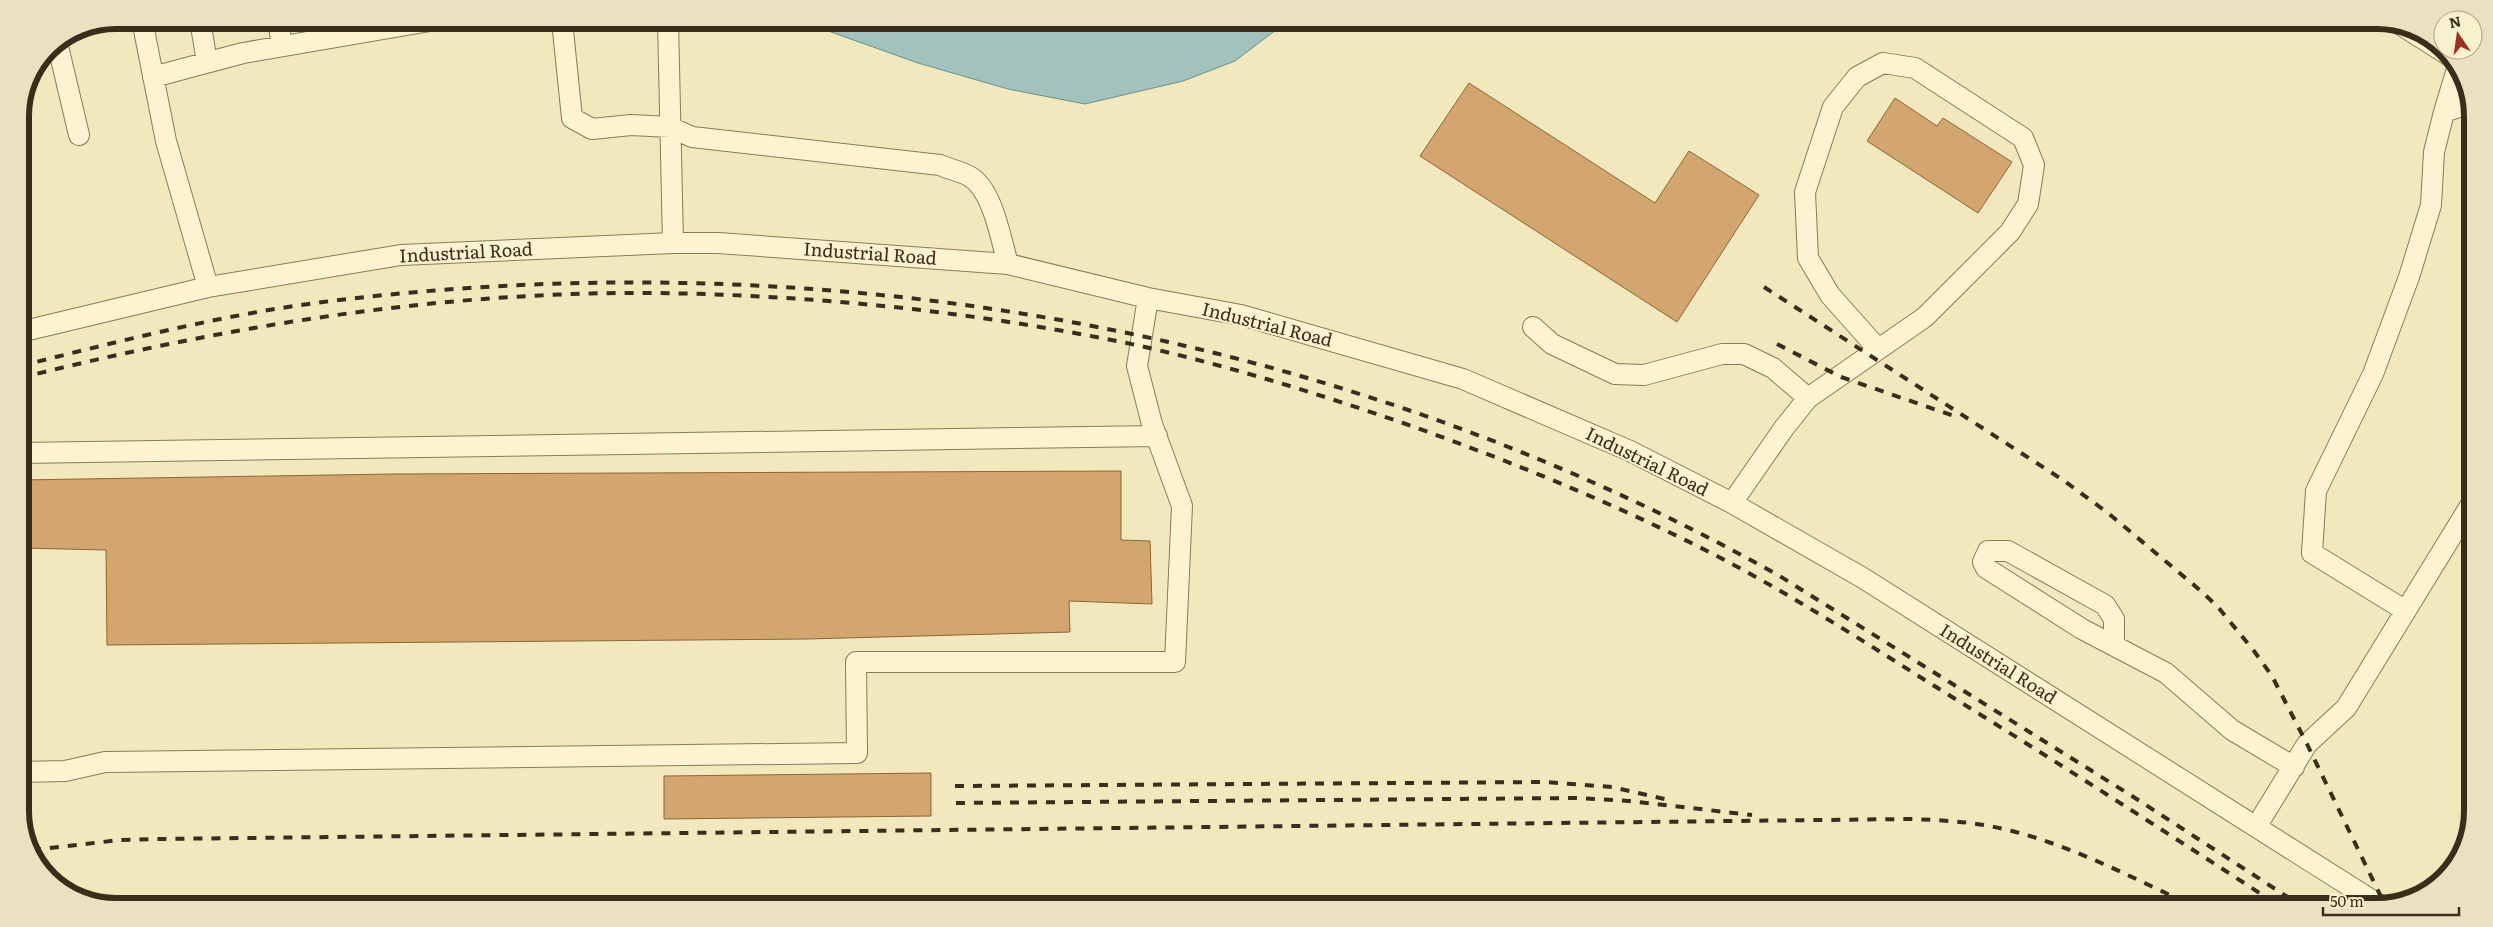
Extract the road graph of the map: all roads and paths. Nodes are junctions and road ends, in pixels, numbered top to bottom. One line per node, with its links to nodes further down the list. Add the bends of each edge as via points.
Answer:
1 (144, 29): 11 (street)
2 (202, 29): 9 (street)
3 (279, 29): 7 (street)
4 (348, 29): 7 (street)
5 (563, 29): 14 (street, via 572,118 592,129 631,125)
6 (668, 29): 14 (street)
7 (282, 46): 9 (street)
8 (59, 50): 15 (street)
9 (207, 62): 11 (street)
10 (2455, 76): 13 (street)
11 (153, 77): 18 (street, via 166,141)
12 (2463, 105): 13 (street)
13 (2444, 112): 28 (street, via 2434,152 2431,205 2409,277 2373,374 2316,491 2312,553)
14 (670, 127): 16 (street); 17 (street, via 692,137 940,165 970,177 982,187 991,207)
15 (79, 135)
16 (673, 243): 17 (street, Industrial Road, via 718,243); 18 (street, Industrial Road, via 401,255)
17 (1008, 264): 19 (street, Industrial Road)
18 (208, 287): 21 (street, Industrial Road)
19 (1148, 298): 24 (street, via 1137,366); 26 (street, Industrial Road, via 1241,315 1463,379 1630,451)
20 (1533, 327): 23 (street, via 1552,344 1615,374 1644,375 1722,354 1744,354 1773,368)
21 (29, 330)
22 (1878, 349): 22 (street, via 1925,317 2010,232 2028,204 2034,166 2023,138 1915,68 1883,63 1857,77 1833,108 1804,192 1808,258 1830,295); 23 (street)
23 (1808, 398): 26 (street)
24 (1157, 436): 25 (street); 31 (street, via 1182,506 1175,662 856,662 857,753 105,762 65,771)
25 (29, 453)
26 (1732, 503): 32 (street, Industrial Road, via 1863,578)
27 (2464, 516): 28 (street)
28 (2406, 611): 30 (street, via 2346,708 2307,744)
29 (2114, 645): 29 (street, via 2082,629 1986,568 1983,562 1988,551 2008,551 2105,605 2114,619); 30 (street, via 2166,673 2232,730)
30 (2294, 767): 32 (street)
31 (29, 772)
32 (2256, 826): 33 (street, Industrial Road)
33 (2368, 898)

